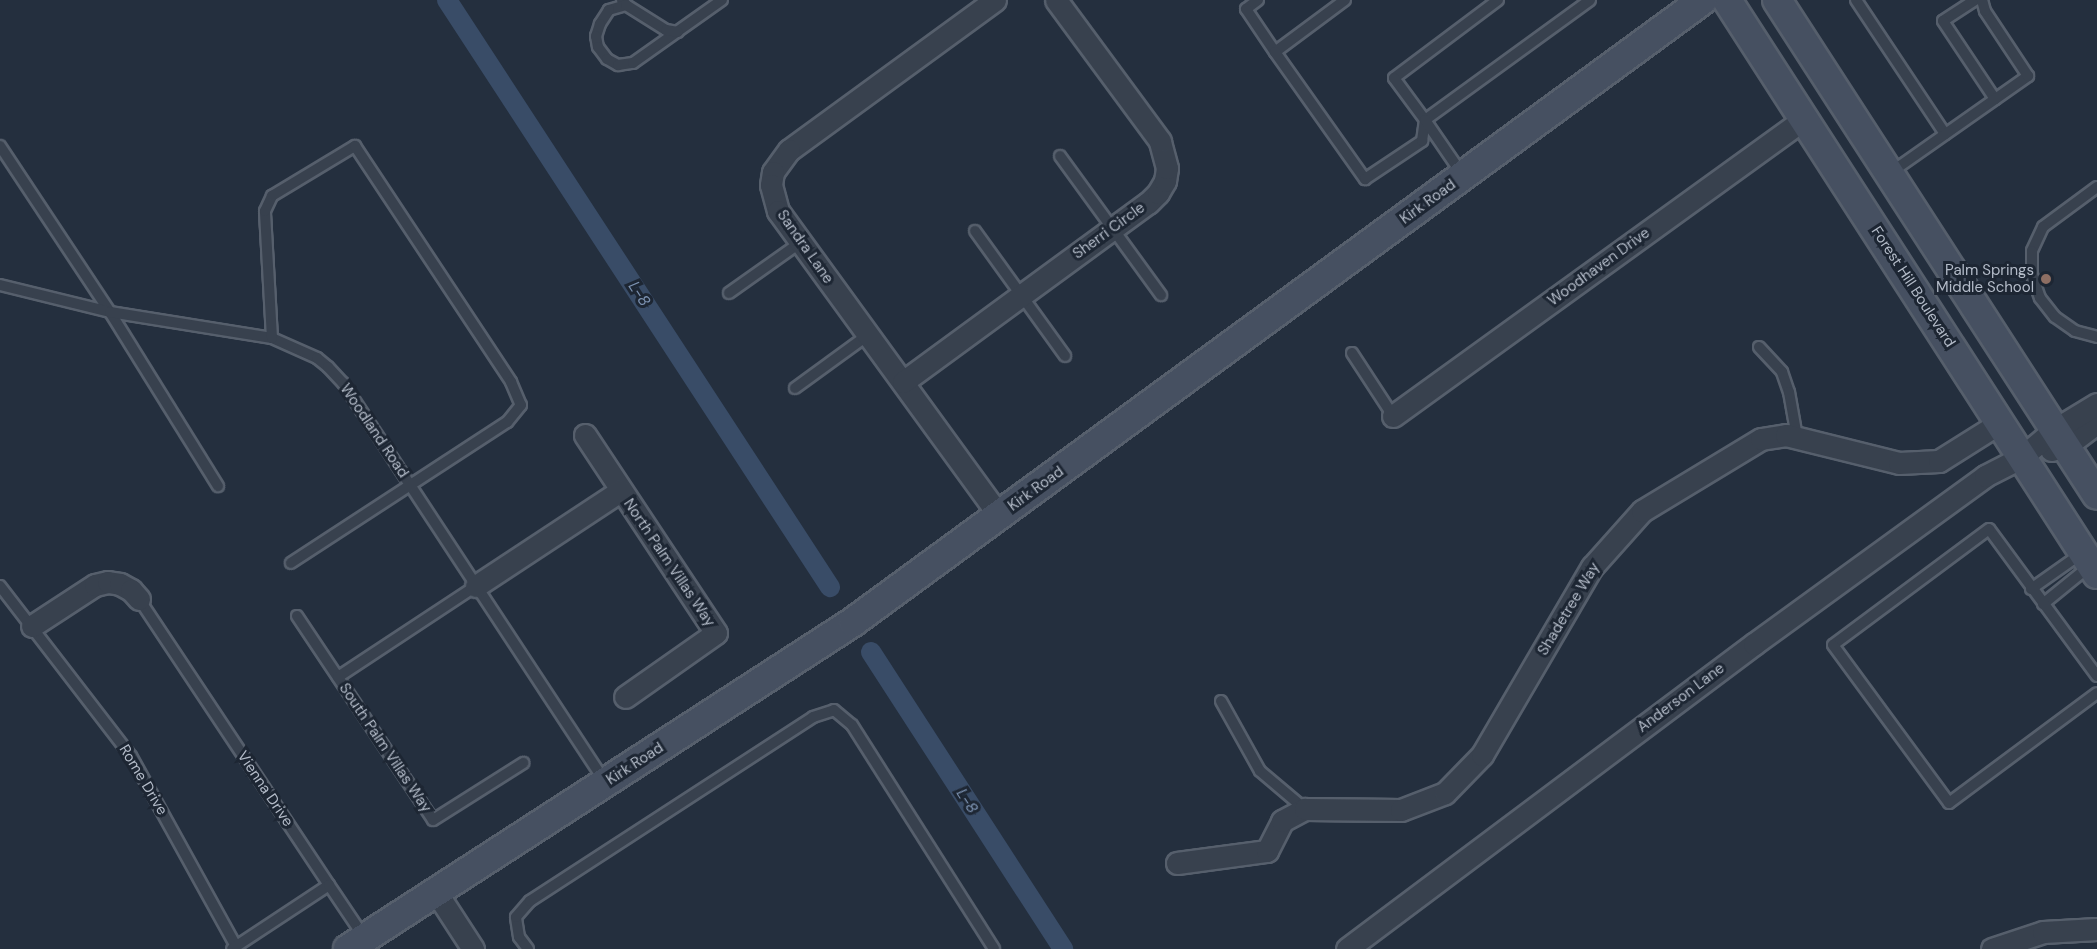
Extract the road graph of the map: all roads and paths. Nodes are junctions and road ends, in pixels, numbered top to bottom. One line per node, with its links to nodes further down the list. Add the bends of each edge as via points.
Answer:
1 (722, 0): 15 (lane)
2 (995, 0): 28 (street, Sandra Lane, via 780,160 771,185 772,199)
3 (1056, 0): 26 (street, Sherri Circle, via 1160,141 1165,154 1167,168 1158,193)
4 (1258, 0): 16 (lane, via 1246,9)
5 (1345, 0): 16 (lane)
6 (1498, 0): 19 (lane, via 1394,78)
7 (1590, 0): 19 (lane)
8 (1702, 0): 24 (street, Kirk Road)
9 (1727, 0): 18 (street, Forest Hill Boulevard)
10 (1777, 0): 23 (street)
11 (1856, 0): 20 (lane)
12 (1975, 0): 17 (lane, via 1943,21)
13 (1982, 0): 17 (lane, via 1985,11 2028,76)
14 (624, 2): 15 (lane, via 666,30); 15 (lane, via 609,10 596,36 598,47 618,65 633,63)
15 (678, 32)
16 (1275, 52): 19 (lane, via 1365,179 1422,141)
17 (1995, 99): 20 (lane)
18 (1804, 119): 43 (street, Woodhaven Drive); 44 (street, Forest Hill Boulevard)
19 (1425, 120): 24 (lane)
20 (1945, 134): 23 (lane)
21 (0, 146): 33 (lane)
22 (1060, 156): 26 (lane)
23 (1890, 173): 48 (street)
24 (1463, 176): 54 (street, Kirk Road)
25 (2097, 187): 35 (lane, via 2043,227 2032,251 2032,275 2040,298 2055,318 2075,331)
26 (1113, 229): 31 (street, Sherri Circle); 32 (lane)
27 (975, 231): 31 (lane)
28 (801, 243): 30 (lane); 34 (street, Sandra Lane)
29 (0, 285): 33 (lane, Woodland Road)
30 (729, 293)
31 (1022, 295): 39 (lane); 40 (street, Sherri Circle)
32 (1161, 295)
33 (111, 312): 36 (lane, Woodland Road); 50 (lane)
34 (868, 335): 40 (street, Sandra Lane); 41 (lane)
35 (2097, 337)
36 (272, 338): 51 (lane, Woodland Road, via 317,358 343,382); 51 (lane, via 265,212 272,196 355,146 512,382 521,405 507,422)
37 (1759, 347): 47 (lane, via 1782,372)
38 (1352, 353): 43 (lane)
39 (1065, 356)
40 (903, 382): 54 (street, Sandra Lane)
41 (795, 388)
42 (2097, 404): 48 (street)
43 (1393, 416)
44 (2001, 422): 47 (street, Shadetree Way, via 1939,461 1899,463); 49 (street, Forest Hill Boulevard)
45 (2097, 423): 48 (street)
46 (585, 435): 52 (street, North Palm Villas Way)
47 (1797, 437): 71 (street, Shadetree Way, via 1761,439 1642,511 1592,567 1482,755 1444,793 1401,810)
48 (2060, 438): 49 (street, Anderson Lane); 53 (street)
49 (2022, 457): 56 (street, Forest Hill Boulevard); 81 (street, Anderson Lane, via 1985,476 1763,637)
50 (218, 486)
51 (410, 486): 55 (lane); 58 (lane, Woodland Road)
52 (620, 491): 58 (street, North Palm Villas Way); 67 (street, North Palm Villas Way, via 716,633)
53 (2097, 495)
54 (1000, 516): 70 (street, Kirk Road, via 853,622)
55 (291, 563)
56 (2090, 564): 59 (lane); 61 (lane)
57 (0, 586): 63 (lane, Rome Drive)
58 (476, 586): 65 (lane, South Palm Villas Way); 70 (lane, Woodland Road)
59 (2031, 589): 61 (lane); 66 (lane, via 1989,529 1833,645 1949,803)
60 (139, 599): 63 (street, via 120,584 96,585); 73 (lane, Vienna Drive)
61 (2043, 604): 64 (lane)
62 (297, 616): 65 (lane, South Palm Villas Way)
63 (32, 626): 77 (lane, Rome Drive, via 131,756)
64 (2097, 676)
65 (338, 677): 69 (lane, South Palm Villas Way, via 433,820)
66 (2097, 693)
67 (625, 697)
68 (1221, 701): 71 (lane, via 1260,771)
69 (523, 763)
70 (606, 782): 74 (street, Kirk Road)
71 (1305, 809): 72 (street, via 1282,821 1267,851)
72 (1177, 863)
73 (329, 885): 76 (lane, Vienna Drive); 77 (lane)
74 (436, 892): 76 (street, Kirk Road); 78 (street)
75 (2097, 928): 82 (street, via 2043,932)
76 (356, 944)
77 (234, 948)
78 (473, 949)
79 (528, 949): 80 (lane, via 519,937 516,917 530,901 813,717 834,710 852,725)
80 (994, 949)
81 (1347, 949)
82 (1992, 949)

